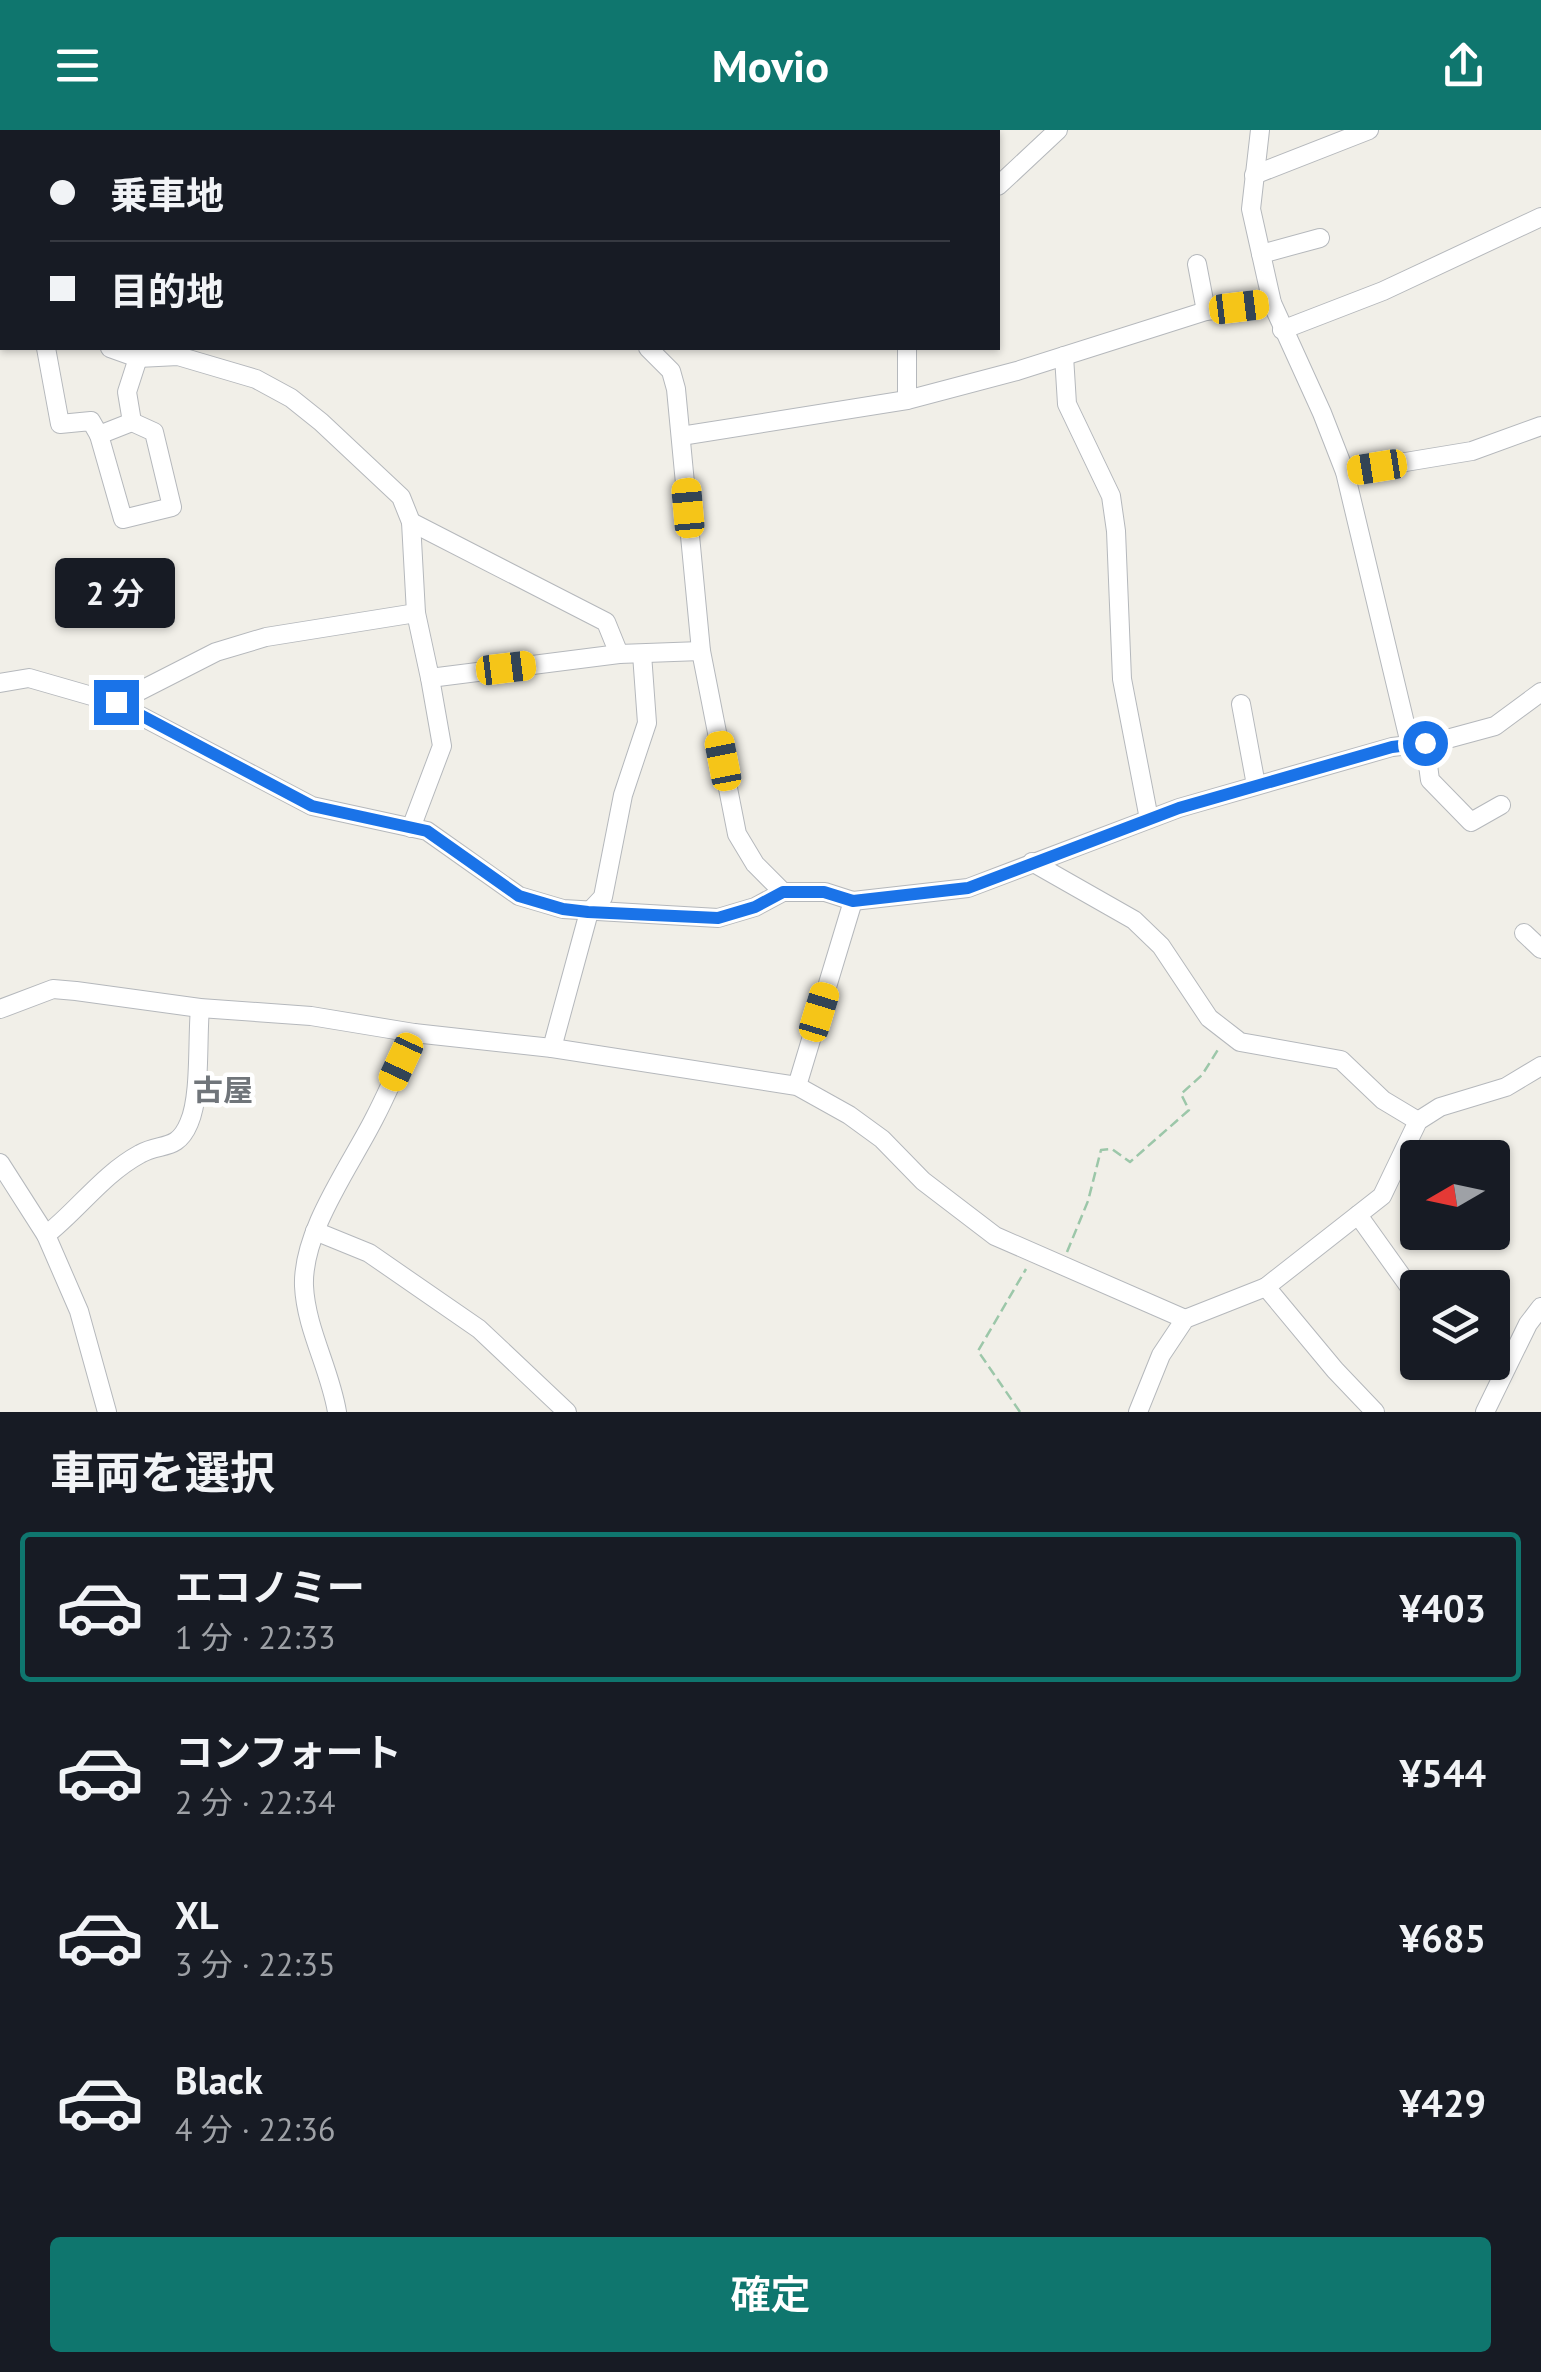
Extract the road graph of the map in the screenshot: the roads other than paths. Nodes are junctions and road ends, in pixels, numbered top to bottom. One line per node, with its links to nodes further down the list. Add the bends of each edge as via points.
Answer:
1 (1260, 130): 4 (street)
2 (1369, 130): 4 (street)
3 (1054, 131): 5 (street)
4 (1254, 175): 8 (street, via 1250,209)
5 (1000, 184)
6 (1541, 217): 12 (street)
7 (1320, 238): 8 (street)
8 (1260, 254): 10 (street)
9 (1196, 264): 11 (street)
10 (1272, 303): 11 (street); 12 (street)
11 (1206, 311): 17 (street)
12 (1282, 330): 24 (street)
13 (46, 350): 22 (street, via 60,424 90,421)
14 (116, 350): 18 (street)
15 (650, 350): 23 (street, via 671,371)
16 (907, 350): 19 (street)
17 (1064, 356): 19 (street); 38 (street, via 1067,404 1111,496 1122,679)
18 (138, 358): 20 (street, via 127,392); 25 (street, via 178,356 256,379 292,398 400,497)
19 (907, 400): 23 (street)
20 (132, 422): 22 (street); 22 (street, via 154,432 172,507 123,520)
21 (1541, 426): 24 (street, via 1472,451)
22 (100, 436)
23 (681, 436): 27 (street)
24 (1345, 472): 35 (street)
25 (411, 522): 26 (street); 28 (street, via 606,622)
26 (416, 613): 30 (street); 33 (street, via 266,637 216,652)
27 (701, 651): 29 (street); 41 (street, via 737,834 754,864)
28 (619, 654): 29 (street); 30 (street)
29 (642, 654): 43 (street, via 646,723 622,795 602,896)
30 (430, 678): 39 (street, via 442,746)
31 (0, 683): 33 (street, via 30,678)
32 (1541, 692): 35 (street, via 1495,726)
33 (116, 702): 39 (street, via 312,806)
34 (1241, 704): 36 (street)
35 (1418, 743): 36 (street); 37 (street, via 1430,780 1472,822)
36 (1256, 786): 38 (street)
37 (1501, 805)
38 (1148, 818): 40 (street)
39 (411, 828): 43 (street, via 427,831 519,896)
40 (1032, 862): 42 (street, via 968,888); 52 (street, via 1134,920 1210,1018 1240,1042 1341,1060 1383,1100)
41 (783, 892): 42 (street, via 824,892); 43 (street, via 718,918)
42 (853, 901): 51 (street)
43 (588, 912): 49 (street)
44 (1524, 933): 45 (street)
45 (1541, 949)
46 (200, 1008): 47 (street, via 52,989); 48 (street); 56 (street, via 196,1101 188,1127 173,1145 141,1152)
47 (0, 1009)
48 (414, 1033): 49 (street); 55 (street)
49 (552, 1048): 51 (street)
50 (1541, 1066): 52 (street)
51 (797, 1086): 60 (street, via 882,1139 994,1236)
52 (1418, 1120): 54 (street, via 1382,1196)
53 (0, 1164): 56 (street)
54 (1358, 1215): 57 (street); 58 (street)
55 (315, 1231): 62 (street, via 304,1284); 63 (street, via 369,1253 479,1329)
56 (46, 1235): 61 (street, via 79,1312)
57 (1400, 1274)
58 (1266, 1287): 60 (street); 65 (street)
59 (1541, 1307): 66 (street)
60 (1185, 1319): 64 (street)
61 (107, 1412)
62 (336, 1412)
63 (568, 1412)
64 (1138, 1412)
65 (1375, 1412)
66 (1485, 1412)

